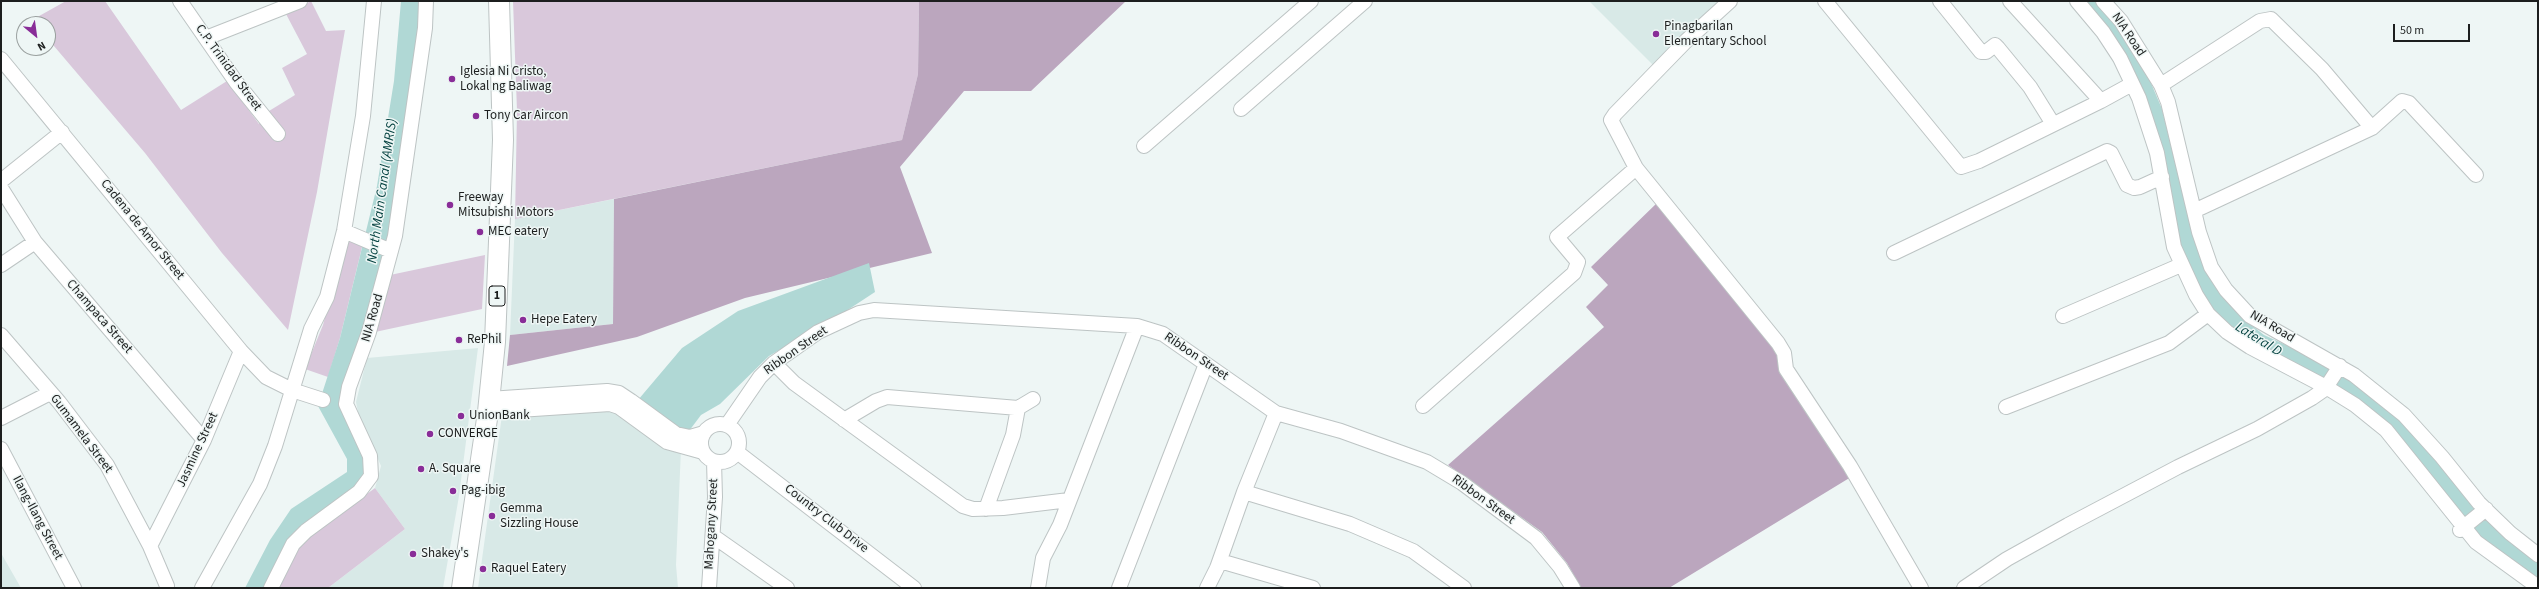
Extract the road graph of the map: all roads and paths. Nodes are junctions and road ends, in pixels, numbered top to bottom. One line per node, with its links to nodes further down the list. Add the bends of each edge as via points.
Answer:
1 (180, 1): 15 (street, C.P. Trinidad Street)
2 (300, 1): 15 (street)
3 (374, 1): 32 (street, via 364,116)
4 (426, 1): 34 (street, NIA Road, via 410,149)
5 (499, 1): 51 (highway, 1, via 503,140 495,342)
6 (1311, 1): 25 (street)
7 (1365, 1): 20 (street)
8 (1730, 1): 26 (street, via 1686,41 1611,120)
9 (1826, 1): 21 (street, via 1962,167)
10 (1940, 1): 21 (street, via 1981,52 1986,52 1995,45 1998,48 2030,87)
11 (2010, 1): 19 (street)
12 (2077, 1): 14 (street)
13 (2103, 1): 14 (street, NIA Road)
14 (2111, 27): 17 (street, via 2120,58); 18 (street, NIA Road)
15 (206, 38): 24 (street, C.P. Trinidad Street, via 236,82)
16 (1, 59): 23 (street, Cadena de Amor Street)
17 (2132, 84): 19 (street); 28 (street, via 2150,125)
18 (2161, 85): 22 (street, via 2260,21 2271,19 2322,69); 31 (street, NIA Road, via 2168,102)
19 (2101, 101): 21 (street)
20 (1241, 109)
21 (2053, 124)
22 (2372, 128): 27 (street, via 2402,101 2408,103); 31 (street)
23 (62, 132): 29 (street); 42 (street, Cadena de Amor Street)
24 (278, 134)
25 (1144, 146)
26 (1636, 168): 52 (street, via 1558,237 1578,262 1574,273); 89 (street, via 1778,343 1784,353 1786,369 1850,466)
27 (2476, 175)
28 (2162, 177): 35 (street, via 2140,187 2127,185 2111,153 2107,152); 37 (street, via 2174,247)
29 (1, 181)
30 (1, 188): 33 (street, Champaca Street)
31 (2194, 211): 45 (street, NIA Road, via 2211,267 2235,301 2250,316 2268,328)
32 (344, 231): 34 (street); 47 (street, via 327,297 311,329)
33 (35, 242): 36 (street); 60 (street, Champaca Street)
34 (388, 250): 78 (street, NIA Road, via 369,332 349,387 346,404 370,456 371,476 360,492 306,531 293,544)
35 (1894, 253)
36 (1, 265)
37 (2181, 265): 38 (street); 39 (street)
38 (2208, 314): 46 (street, via 2227,332 2250,347); 53 (street, via 2168,343)
39 (2063, 316)
40 (1137, 326): 43 (street, Ribbon Street, via 874,310 859,313 818,332); 44 (street, Ribbon Street, via 1164,334); 66 (street)
41 (1, 335): 48 (street, Gumamela Street)
42 (241, 352): 47 (street, Cadena de Amor Street, via 266,377); 60 (street, Jasmine Street)
43 (774, 363): 57 (street, via 794,383); 58 (street, Ribbon Street, via 760,377)
44 (1206, 364): 55 (street, Ribbon Street); 84 (street)
45 (2338, 368): 46 (street); 68 (street, NIA Road, via 2354,375 2414,424)
46 (2327, 385): 69 (street, via 2386,430); 90 (street, via 2312,398 2257,429 2178,467 2048,536 2007,559)
47 (292, 390): 50 (street, Cadena de Amor Street); 77 (street, via 260,484)
48 (50, 393): 56 (street); 71 (street, Gumamela Street, via 107,465)
49 (1033, 399): 54 (street)
50 (323, 400)
51 (488, 405): 59 (street, via 619,393 676,434 690,437); 62 (street, via 610,404 619,406 667,442); 79 (highway, 1)
52 (1423, 406)
53 (2006, 407)
54 (1018, 408): 57 (street, via 887,397); 67 (street, via 1013,435)
55 (1276, 413): 65 (street); 88 (street, Ribbon Street, via 1341,431 1427,462 1462,483 1536,538 1560,567)
56 (1, 418)
57 (844, 420): 67 (street, via 963,506 973,509)
58 (727, 425): 59 (street, via 714,424); 63 (street, via 739,438)
59 (704, 433): 62 (street, via 701,445)
60 (204, 440): 71 (street, Jasmine Street)
61 (1, 449): 76 (street, Ilang-Ilang Street)
62 (703, 452): 64 (street)
63 (737, 452): 64 (street, via 724,461); 82 (street, Country Club Drive)
64 (714, 461): 70 (street, Mahogany Street)
65 (1244, 492): 73 (street); 87 (street, via 1350,524 1413,551)
66 (1069, 500): 67 (street); 83 (street, via 1043,558)
67 (986, 508)
68 (2484, 510): 69 (street); 72 (street, NIA Road)
69 (2463, 527): 75 (street, via 2476,542)
70 (713, 536): 80 (street, Mahogany Street); 81 (street)
71 (150, 546): 74 (street, Gumamela Street)
72 (2538, 555)
73 (1220, 561): 85 (street); 86 (street)
74 (168, 586)
75 (2538, 587)
76 (74, 588)
77 (202, 588)
78 (271, 588)
79 (462, 588)
80 (709, 588)
81 (787, 588)
82 (914, 588)
83 (1038, 588)
84 (1119, 588)
85 (1207, 588)
86 (1313, 588)
87 (1464, 588)
88 (1573, 588)
89 (1921, 588)
90 (1964, 588)

